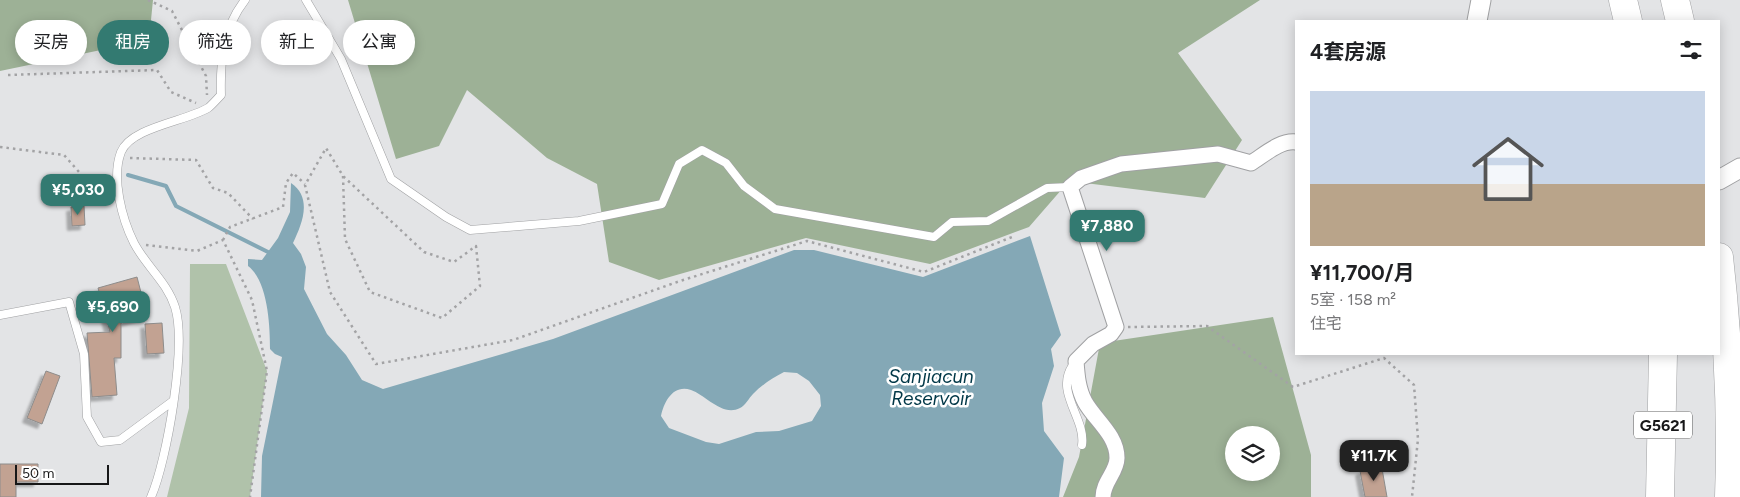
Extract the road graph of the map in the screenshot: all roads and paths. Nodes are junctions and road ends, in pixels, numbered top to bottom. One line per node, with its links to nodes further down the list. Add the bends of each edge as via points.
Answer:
1 (148, 0): 11 (path, via 172,10 206,76)
2 (245, 0): 11 (lane, via 224,40 220,63 221,95)
3 (306, 0): 19 (lane, via 341,59 391,179 470,230 579,221 662,204 678,164 702,150 726,163 744,186 775,209 934,237 952,222 988,220 1047,188)
4 (1481, 0): 7 (street)
5 (1623, 0): 8 (highway)
6 (1675, 0): 9 (highway)
7 (1477, 20)
8 (1628, 20)
9 (1680, 20)
10 (8, 75): 11 (path, via 156,70 171,92)
11 (208, 108): 14 (lane, via 140,133 122,151)
12 (1295, 142): 19 (street, via 1277,146 1251,163 1218,154 1122,164 1081,178)
13 (0, 147): 20 (path, via 64,155 95,190)
14 (121, 158): 20 (lane); 21 (path, via 196,160 213,188 228,193)
15 (1740, 168): 17 (street)
16 (343, 176): 16 (path, via 345,239 370,292 442,318 480,286 476,246 454,262 424,252); 18 (path, via 326,148)
17 (1720, 179)
18 (305, 185): 21 (path, via 293,173 286,184 283,207); 22 (path, via 330,292 376,364 513,340 680,281 807,241 924,272)
19 (1070, 187): 27 (street)
20 (117, 190): 24 (lane)
21 (253, 220): 23 (path, via 230,227)
22 (1012, 237)
23 (223, 240): 24 (path, via 196,251); 33 (path, via 252,300 266,371)
24 (135, 244): 30 (lane, via 158,274 175,307 180,354)
25 (1720, 269): 37 (highway, via 1728,368)
26 (0, 315): 30 (lane, via 69,302 84,354 88,417 100,442 120,440)
27 (1116, 327): 29 (street); 35 (path, via 1208,326 1292,387 1384,358 1414,385 1418,439)
28 (1663, 355): 36 (highway, G5621)
29 (1076, 361): 31 (lane, via 1066,383 1073,411 1082,429); 34 (street, via 1077,379 1084,401 1115,446 1117,459 1103,488)
30 (173, 401): 32 (lane)
31 (1082, 445)
32 (151, 497)
33 (250, 497)
34 (1103, 497)
35 (1412, 497)
36 (1660, 497)
37 (1729, 497)

